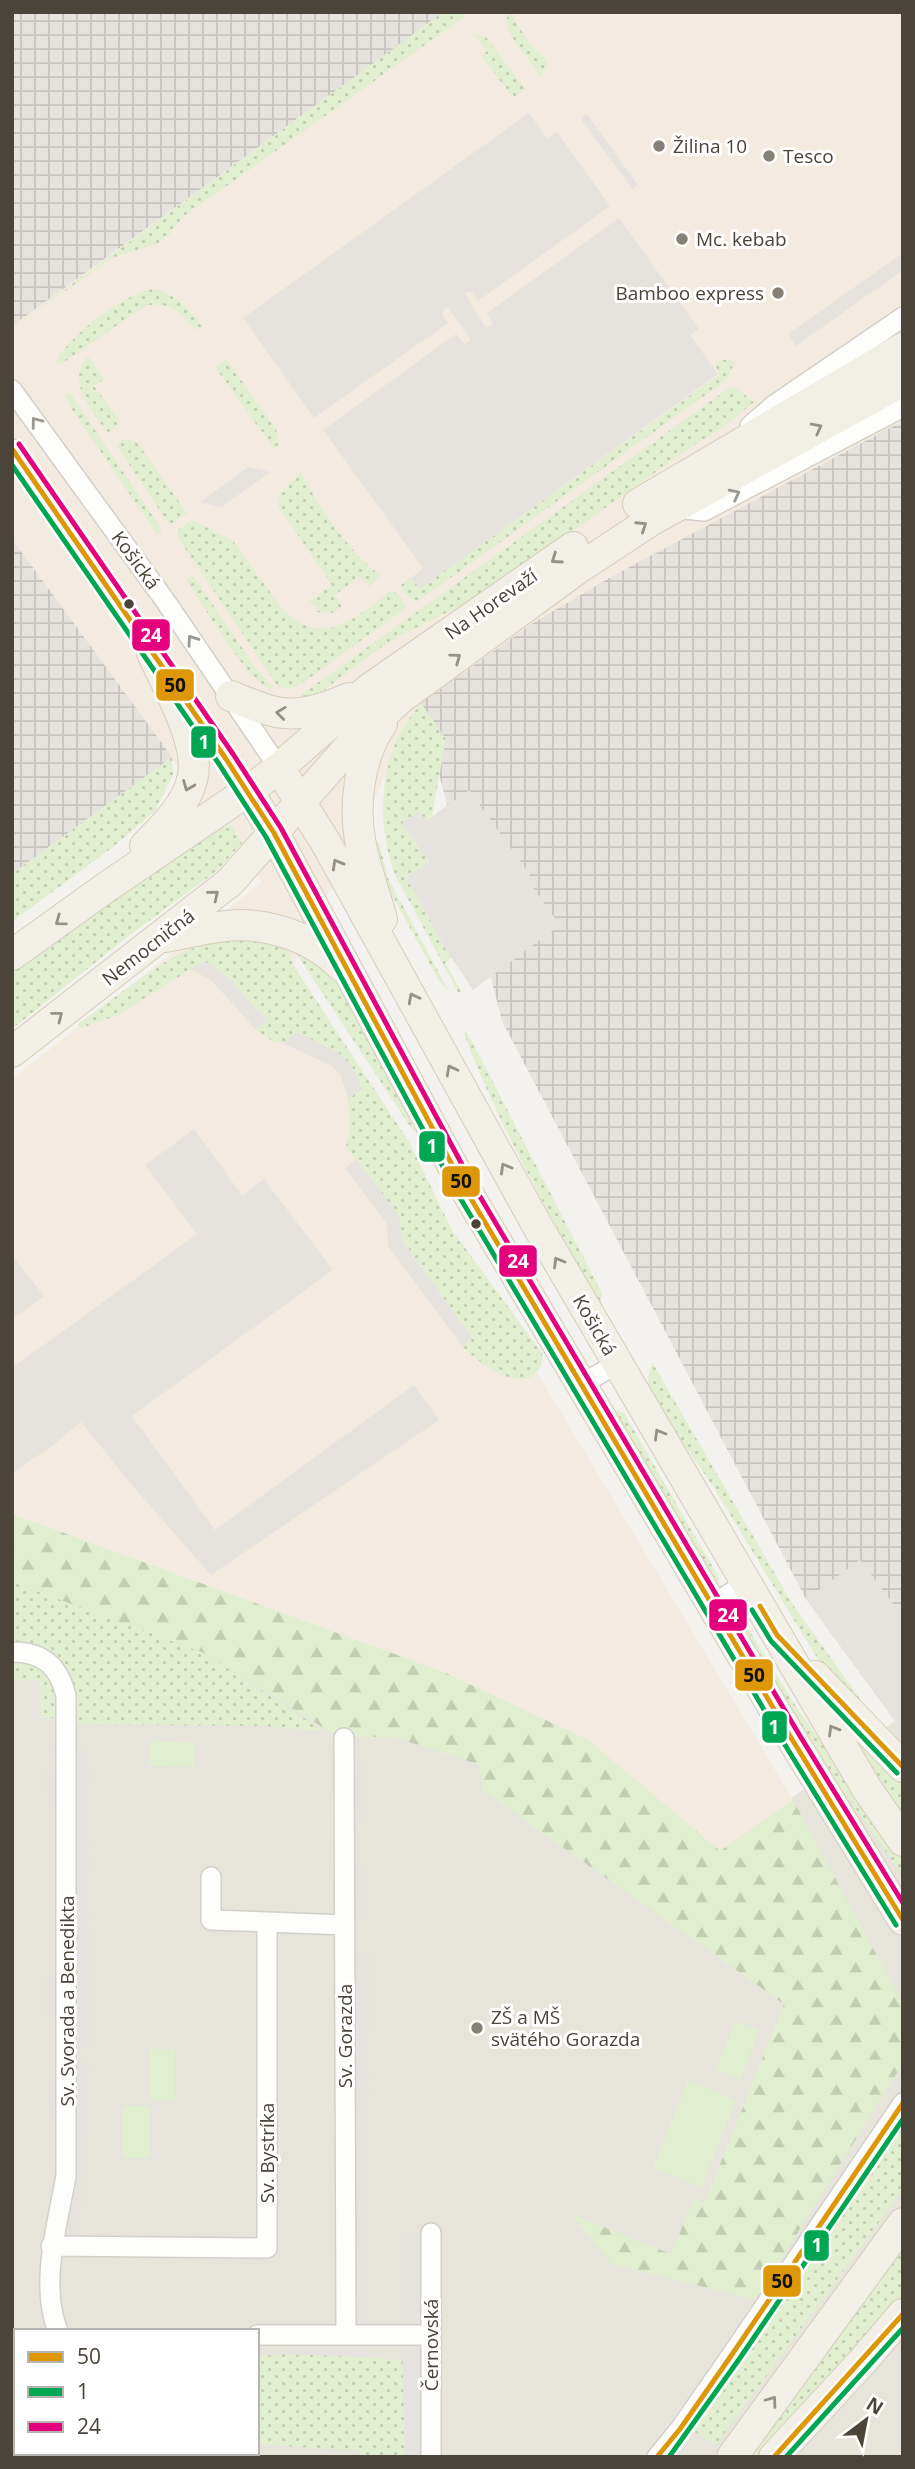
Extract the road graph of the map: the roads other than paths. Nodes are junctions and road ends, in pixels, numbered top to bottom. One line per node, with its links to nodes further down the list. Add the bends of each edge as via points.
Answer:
1 (903, 317): 7 (street, Na Horevaží, via 775,404)
2 (903, 348): 7 (main road, Na Horevaží)
3 (903, 381): 8 (main road, Na Horevaží, one-way to 3)
4 (12, 390): 11 (street, Košická, one-way to 4)
5 (903, 407): 8 (street, one-way to 5, via 704,511)
6 (12, 449): 9 (street, Košická)
7 (716, 457): 10 (main road, Na Horevaží, one-way to 10, via 597,531)
8 (671, 508): 12 (main road, Na Horevaží, one-way to 8, via 576,570)
9 (152, 653): 14 (street, Košická); 17 (main road, one-way to 17, via 190,741 194,772 174,816)
10 (369, 690): 11 (main road, one-way to 11, via 301,714 274,713); 13 (main road, Na Horevaží)
11 (230, 696): 13 (street, Košická)
12 (401, 698): 15 (main road, Na Horevaží); 20 (main road, Na Horevaží, via 377,732 366,759 359,813 360,844)
13 (279, 768): 14 (main road, Na Horevaží); 15 (main road, Košická)
14 (248, 791): 16 (main road); 17 (main road)
15 (300, 802): 16 (main road, Nemocničná); 20 (main road, Košická, one-way to 15)
16 (274, 833): 18 (main road, Nemocničná, one-way to 16, via 230,882); 21 (main road)
17 (108, 886): 19 (main road, one-way to 19)
18 (161, 938): 21 (main road, via 239,925 273,929 311,944); 22 (main road, Nemocničná, one-way to 18)
19 (12, 956)
20 (395, 966): 23 (main road, Košická, one-way to 20, via 471,1109)
21 (354, 979): 24 (main road, via 464,1187)
22 (12, 1052)
23 (618, 1363): 24 (street); 25 (main road, Košická, one-way to 23)
24 (582, 1384): 26 (main road)
25 (746, 1583): 26 (street); 27 (main road, Košická)
26 (712, 1605): 33 (main road)
27 (777, 1635): 30 (main road); 31 (main road, Košická, one-way to 27, via 867,1789)
28 (12, 1652): 39 (street, Sv. Svorada a Benedikta, via 29,1652 45,1660 56,1670 66,1696 66,2176)
29 (344, 1738): 35 (street, Sv. Gorazda)
30 (903, 1767)
31 (903, 1841)
32 (211, 1877): 34 (street, via 211,1920)
33 (903, 1920)
34 (267, 1922): 35 (street); 39 (street, Sv. Bystríka, via 267,2248)
35 (345, 1925): 43 (street, Sv. Gorazda)
36 (903, 2103): 46 (street)
37 (903, 2223): 47 (main road, one-way to 37)
38 (431, 2233): 44 (street, Černovská)
39 (51, 2246): 41 (street, Sv. Svorada a Benedikta, via 52,2317)
40 (903, 2314): 48 (main road)
41 (57, 2329)
42 (259, 2334): 43 (street)
43 (346, 2335): 44 (street)
44 (431, 2335): 45 (street, Černovská)
45 (430, 2457)
46 (657, 2457)
47 (732, 2457)
48 (774, 2457)

